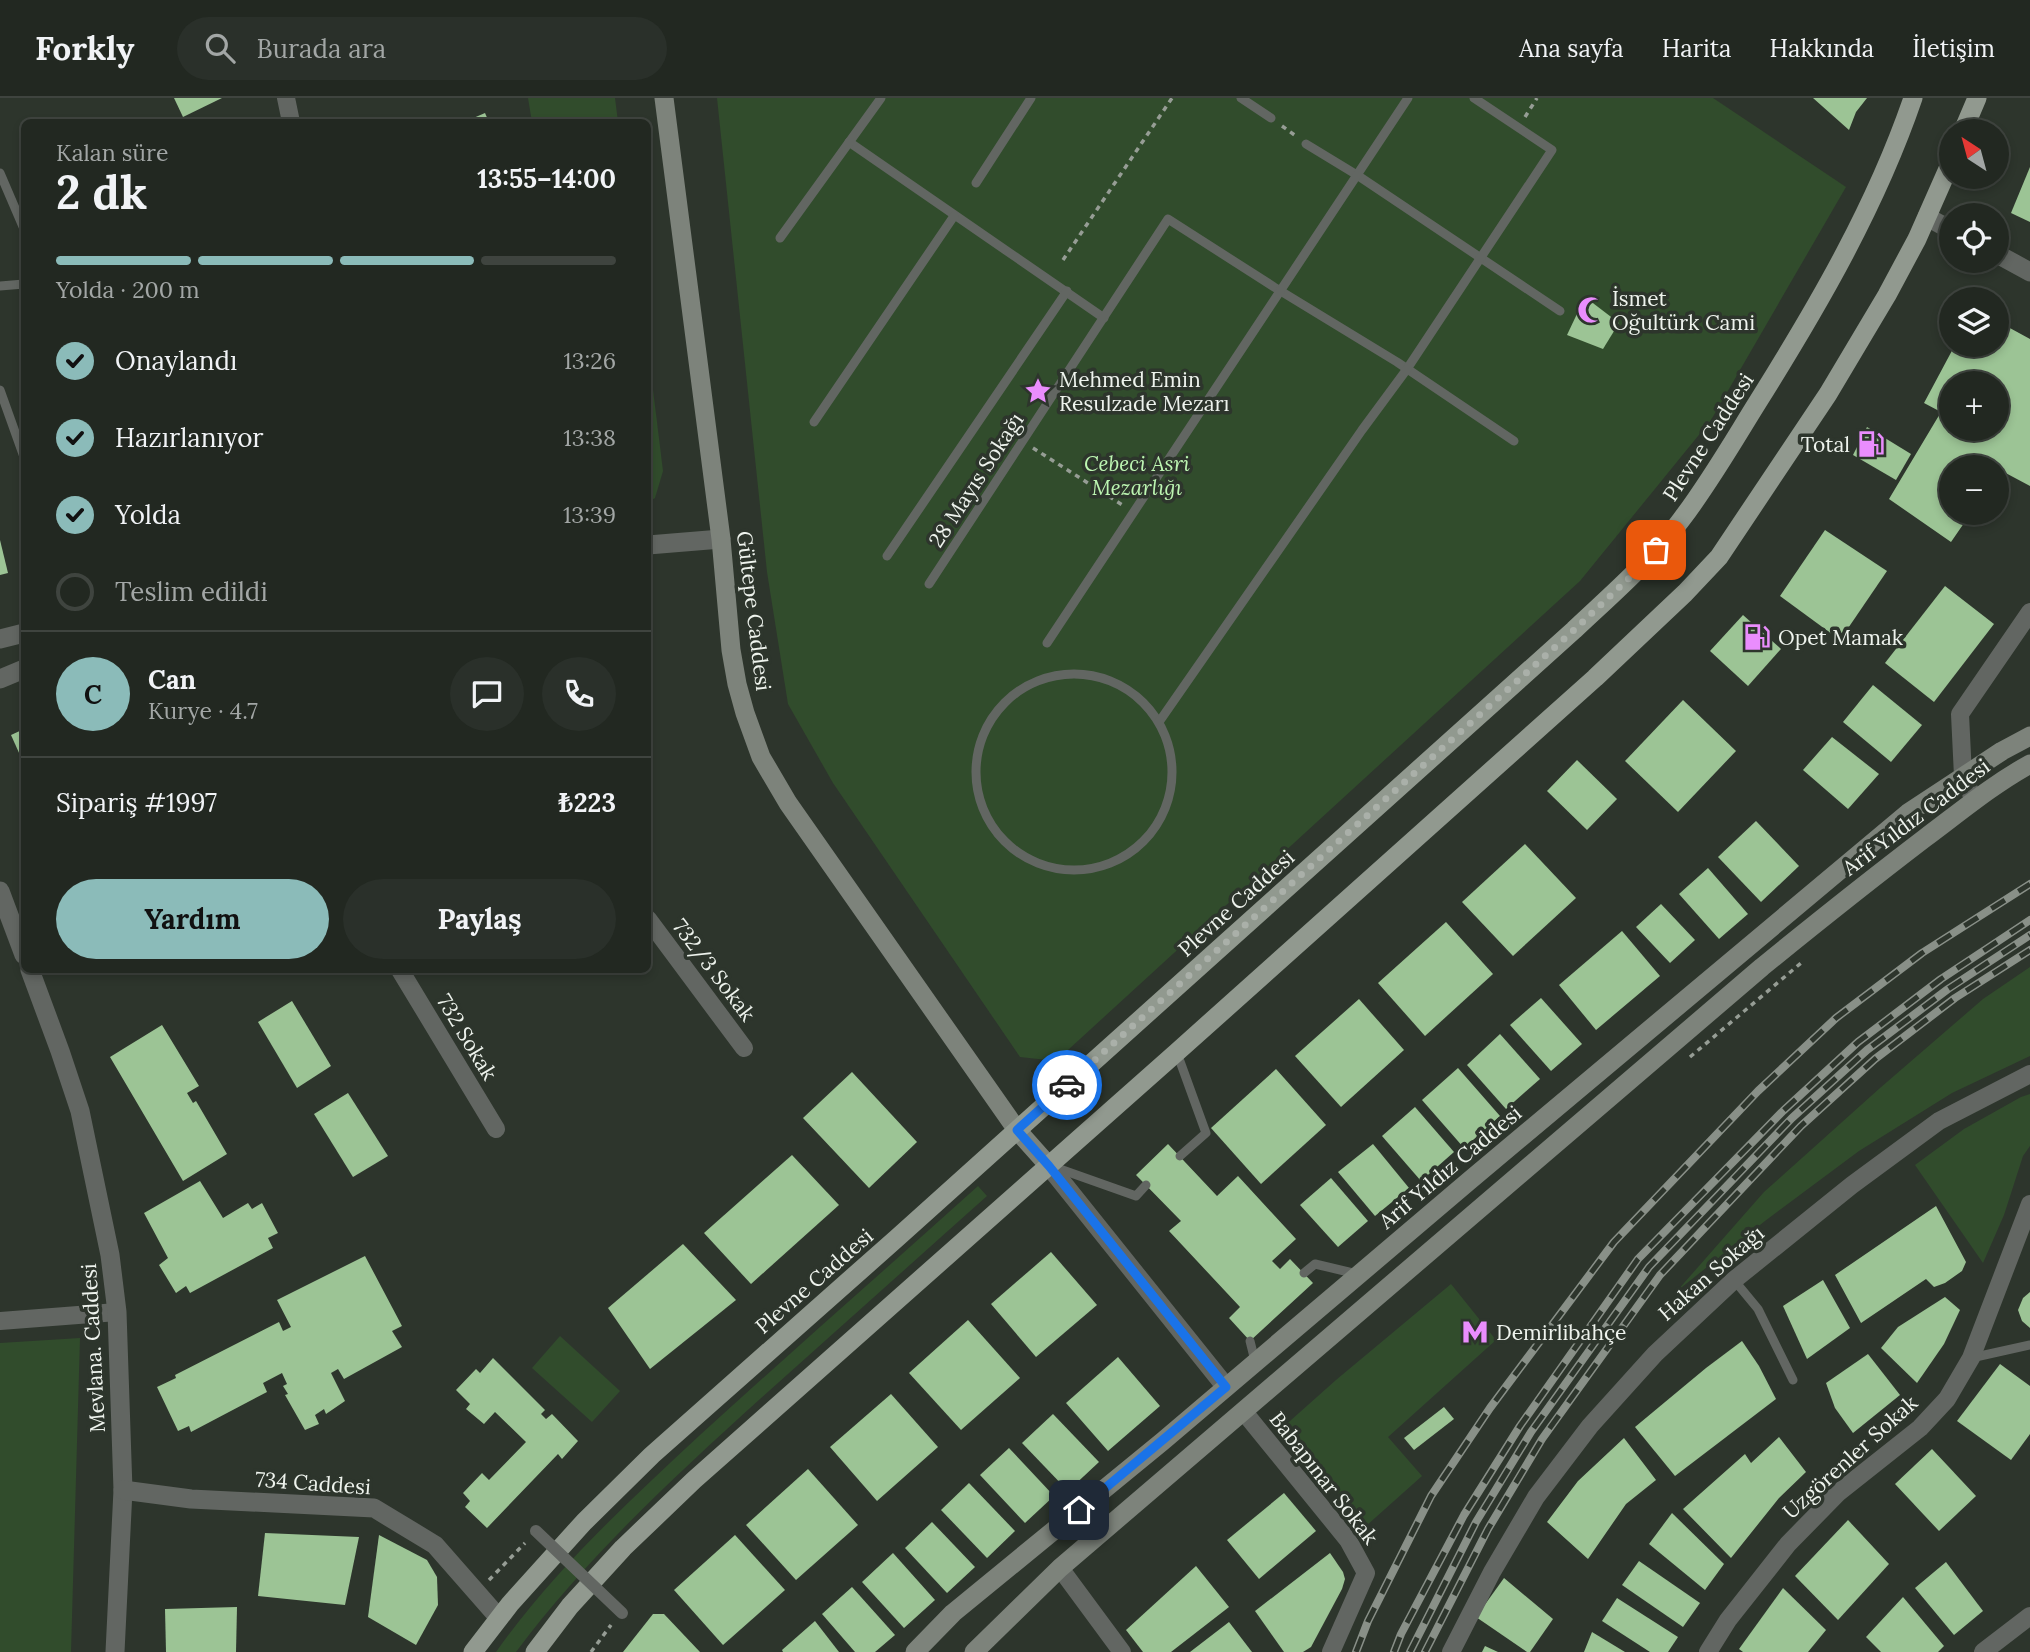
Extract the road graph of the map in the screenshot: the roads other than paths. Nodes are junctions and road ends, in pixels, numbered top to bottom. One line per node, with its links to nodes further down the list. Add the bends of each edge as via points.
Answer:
1 (286, 98): 11 (street)
2 (664, 98): 38 (main road, Gültepe Caddesi)
3 (881, 98): 13 (lane)
4 (1031, 98): 17 (lane)
5 (1241, 98): 10 (lane)
6 (1408, 98): 16 (lane)
7 (1474, 98): 24 (lane, via 1552,150)
8 (1913, 98): 62 (main road, Plevne Caddesi, via 1879,185 1836,272 1712,475 1651,556)
9 (1976, 98): 12 (main road)
10 (1271, 118)
11 (290, 119)
12 (1968, 119)
13 (849, 142): 19 (lane); 23 (lane)
14 (1306, 144): 16 (lane)
15 (0, 173): 21 (lane)
16 (1357, 175): 24 (lane); 30 (lane)
17 (976, 183)
18 (1939, 189): 20 (main road)
19 (954, 216): 29 (lane); 35 (lane)
20 (1927, 217): 22 (street); 59 (main road, via 1828,394 1720,556 1595,678)
21 (21, 222)
22 (1939, 224)
23 (780, 238)
24 (1481, 258): 31 (lane); 33 (lane)
25 (2009, 261): 26 (street)
26 (2030, 272)
27 (21, 284): 28 (lane)
28 (0, 286)
29 (1067, 291): 32 (lane); 40 (lane)
30 (1280, 291): 32 (lane, 28 Mayıs Sokağı, via 1168,219); 33 (lane); 45 (lane)
31 (1560, 311)
32 (1104, 318): 41 (lane, 28 Mayıs Sokağı)
33 (1407, 369): 36 (lane); 48 (lane)
34 (0, 390): 37 (lane)
35 (814, 422)
36 (1514, 441)
37 (21, 449)
38 (721, 539): 39 (street); 62 (main road, Gültepe Caddesi, via 737,684 761,757 788,803)
39 (651, 545)
40 (887, 556)
41 (929, 584)
42 (2030, 612): 51 (street, via 1960,714)
43 (21, 634): 44 (street)
44 (0, 639)
45 (1047, 643)
46 (21, 670): 47 (street)
47 (0, 679)
48 (1159, 722): 48 (lane, via 1169,741 1173,773 1168,804 1153,831 1130,853 1101,867 1070,871 1039,864 1010,847 988,821 977,790 977,756 988,724 1009,698 1038,680 1071,673 1104,677 1132,691)
49 (2030, 736): 51 (main road, Arif Yıldız Caddesi)
50 (2030, 764): 52 (main road, Arif Yıldız Caddesi)
51 (1963, 776): 52 (street); 70 (main road, Arif Yıldız Caddesi, via 1908,813)
52 (1974, 800): 80 (main road, Arif Yıldız Caddesi, via 1762,967)
53 (0, 891): 55 (street)
54 (651, 923): 58 (street, 732/3 Sokak)
55 (21, 947)
56 (31, 973): 72 (street, Mevlana. Caddesi, via 80,1111)
57 (402, 973): 61 (street, 732 Sokak)
58 (744, 1048)
59 (1177, 1052): 63 (lane, via 1206,1133); 64 (main road)
60 (2030, 1074): 71 (street, Hakan Sokağı, via 1939,1121)
61 (496, 1129)
62 (1017, 1130): 64 (main road, Gültepe Caddesi); 86 (main road, Plevne Caddesi, via 652,1455 584,1522)
63 (1180, 1156)
64 (1049, 1166): 65 (lane, via 1136,1196); 79 (street); 89 (main road, via 676,1497 614,1557)
65 (1146, 1185)
66 (2030, 1204): 68 (street, Uzgörenler Sokak)
67 (2030, 1238): 68 (street)
68 (2010, 1254): 76 (street, Uzgörenler Sokak)
69 (1304, 1273): 70 (lane, via 1315,1264)
70 (1358, 1274): 77 (main road, Arif Yıldız Caddesi)
71 (1734, 1280): 78 (lane, via 1758,1309); 94 (street, Hakan Sokağı, via 1655,1354 1590,1426 1536,1497)
72 (117, 1312): 73 (street); 81 (street, Mevlana. Caddesi)
73 (0, 1321)
74 (1250, 1340): 77 (lane)
75 (2030, 1345): 76 (lane)
76 (1971, 1358): 95 (street, Uzgörenler Sokak, via 1947,1399 1920,1428 1838,1493 1788,1544)
77 (1255, 1362): 79 (main road, Arif Yıldız Caddesi)
78 (1794, 1380)
79 (1226, 1387): 90 (main road, Arif Yıldız Caddesi, via 953,1613)
80 (1244, 1412): 83 (main road, Arif Yıldız Caddesi); 93 (street, Babapınar Sokak, via 1348,1540 1367,1573)
81 (123, 1490): 86 (street, 734 Caddesi, via 191,1499 374,1508 435,1545); 87 (street, Mevlana. Caddesi)
82 (536, 1531): 84 (street, bridge)
83 (1060, 1568): 91 (main road, Arif Yıldız Caddesi); 92 (street)
84 (622, 1613)
85 (2030, 1616): 96 (street)
86 (499, 1618): 88 (main road, Plevne Caddesi)
87 (115, 1652)
88 (473, 1652)
89 (535, 1652)
90 (915, 1652)
91 (974, 1652)
92 (1122, 1652)
93 (1331, 1652)
94 (1451, 1652)
95 (1708, 1652)
96 (1983, 1652)

